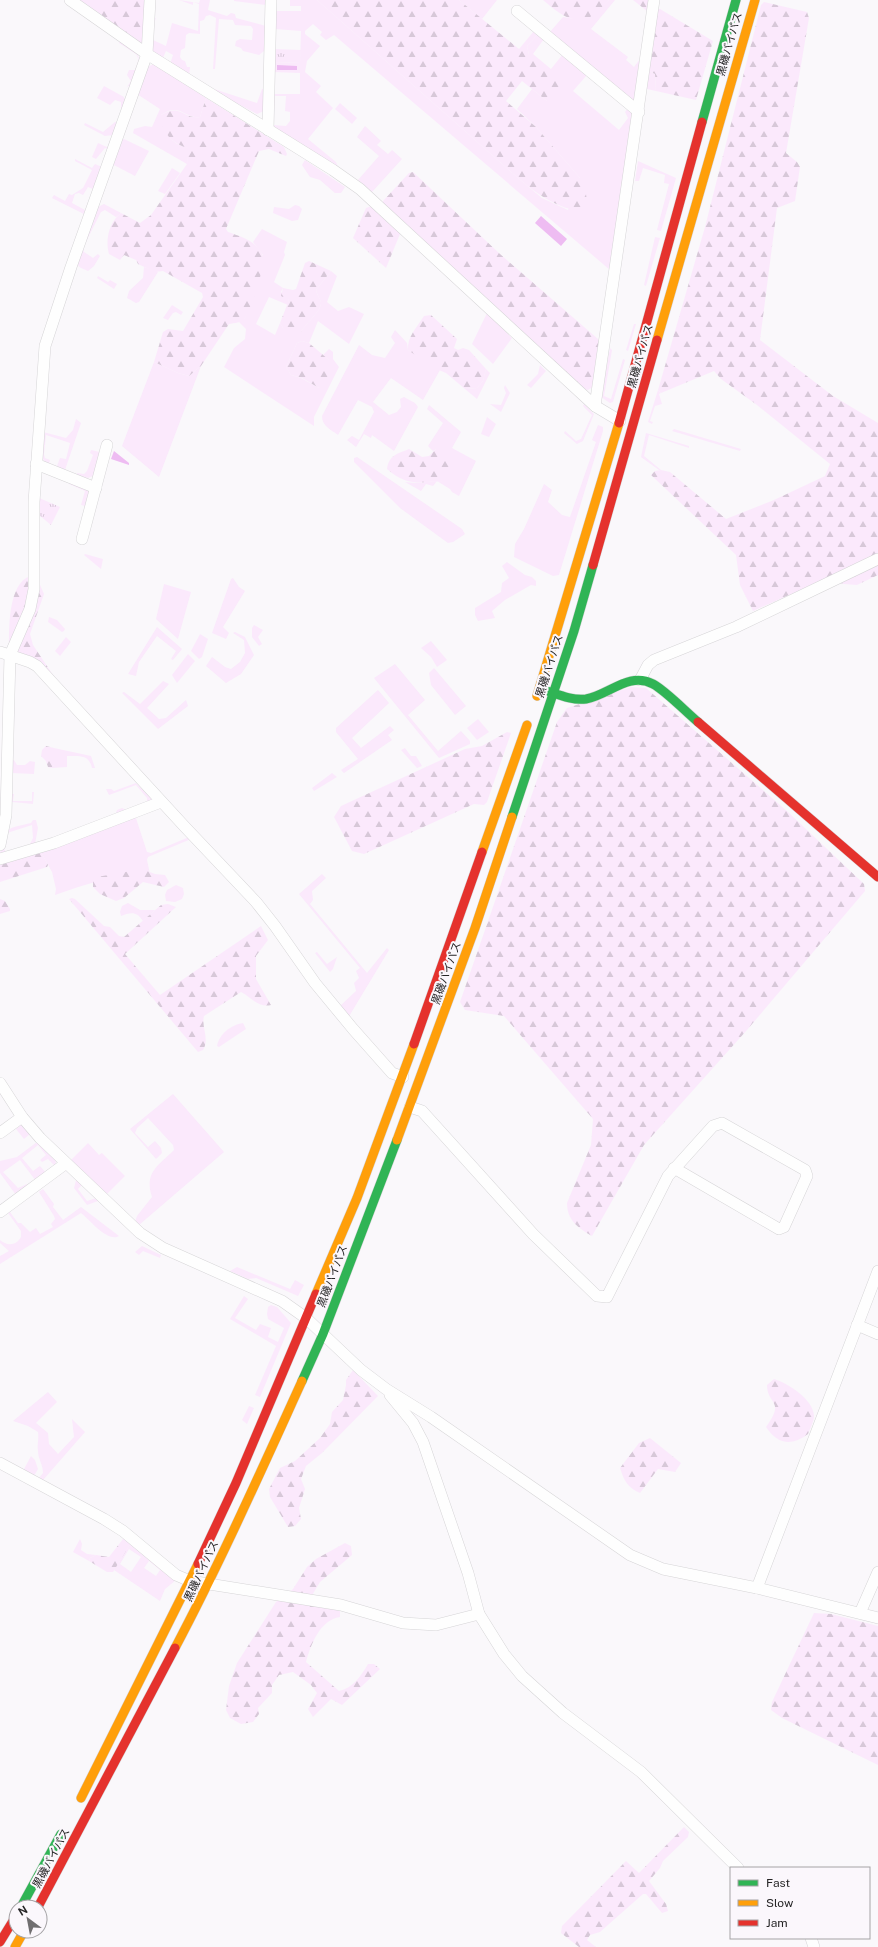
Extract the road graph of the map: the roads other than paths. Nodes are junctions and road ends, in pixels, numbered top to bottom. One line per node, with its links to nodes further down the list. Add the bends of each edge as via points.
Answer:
1 (70, 0): 8 (street)
2 (150, 0): 8 (street)
3 (271, 0): 10 (street)
4 (654, 0): 9 (street)
5 (736, 0): 12 (main road, 黒磯バイパス)
6 (755, 0): 13 (main road, 黒磯バイパス)
7 (518, 10): 9 (street)
8 (147, 54): 10 (street); 15 (street, via 45,346)
9 (639, 112): 11 (street)
10 (268, 130): 11 (street, via 360,189)
11 (595, 406): 12 (street)
12 (620, 420): 13 (main road); 21 (main road, 黒磯バイパス)
13 (633, 425): 22 (main road, 黒磯バイパス, via 574,631)
14 (107, 445): 16 (street)
15 (36, 464): 16 (street); 19 (street, via 34,589 30,609)
16 (96, 488): 17 (street)
17 (82, 539)
18 (878, 559): 20 (street, via 736,627 654,660 648,665)
19 (5, 653): 23 (street, via 37,666); 24 (street, via 6,815)
20 (640, 680): 22 (main road, via 626,681 586,699 576,699); 26 (main road, via 660,689)
21 (539, 689): 22 (main road); 27 (main road, 黒磯バイパス)
22 (553, 692): 29 (main road, 黒磯バイパス, via 475,928)
23 (161, 802): 25 (street); 27 (street, via 256,902 315,983 392,1073)
24 (0, 845)
25 (0, 859)
26 (878, 878)
27 (403, 1077): 36 (main road, 黒磯バイパス, via 357,1198)
28 (0, 1084): 30 (street)
29 (410, 1107): 33 (street, via 422,1112 533,1234 597,1296 607,1297); 38 (main road, 黒磯バイパス)
30 (22, 1117): 31 (street); 32 (street)
31 (0, 1134)
32 (65, 1164): 34 (street); 36 (street, via 140,1233 163,1248 282,1301)
33 (674, 1168): 33 (street, via 779,1229 784,1227 807,1176 805,1170 722,1123 713,1126)
34 (0, 1212)
35 (878, 1271): 37 (street)
36 (306, 1318): 38 (street); 43 (main road, 黒磯バイパス, via 236,1483)
37 (857, 1325): 39 (street); 45 (street)
38 (323, 1334): 40 (street); 44 (main road, 黒磯バイパス)
39 (878, 1334)
40 (386, 1389): 45 (street, via 431,1417 630,1555 663,1569); 47 (street, via 413,1423 423,1442 468,1573)
41 (0, 1463): 43 (street, via 123,1531 176,1575)
42 (878, 1572): 46 (street)
43 (190, 1581): 44 (street); 49 (main road, 黒磯バイパス)
44 (209, 1583): 47 (street, via 341,1605 403,1623 436,1624); 53 (main road, 黒磯バイパス)
45 (757, 1588): 46 (street)
46 (860, 1613): 48 (street)
47 (479, 1614): 51 (street, via 504,1654 522,1676 563,1713 641,1772)
48 (878, 1618)
49 (74, 1809)
50 (67, 1823): 52 (main road, 黒磯バイパス)
51 (737, 1867)
52 (25, 1899)
53 (42, 1899)
54 (8, 1929): 55 (main road)
55 (0, 1942)

